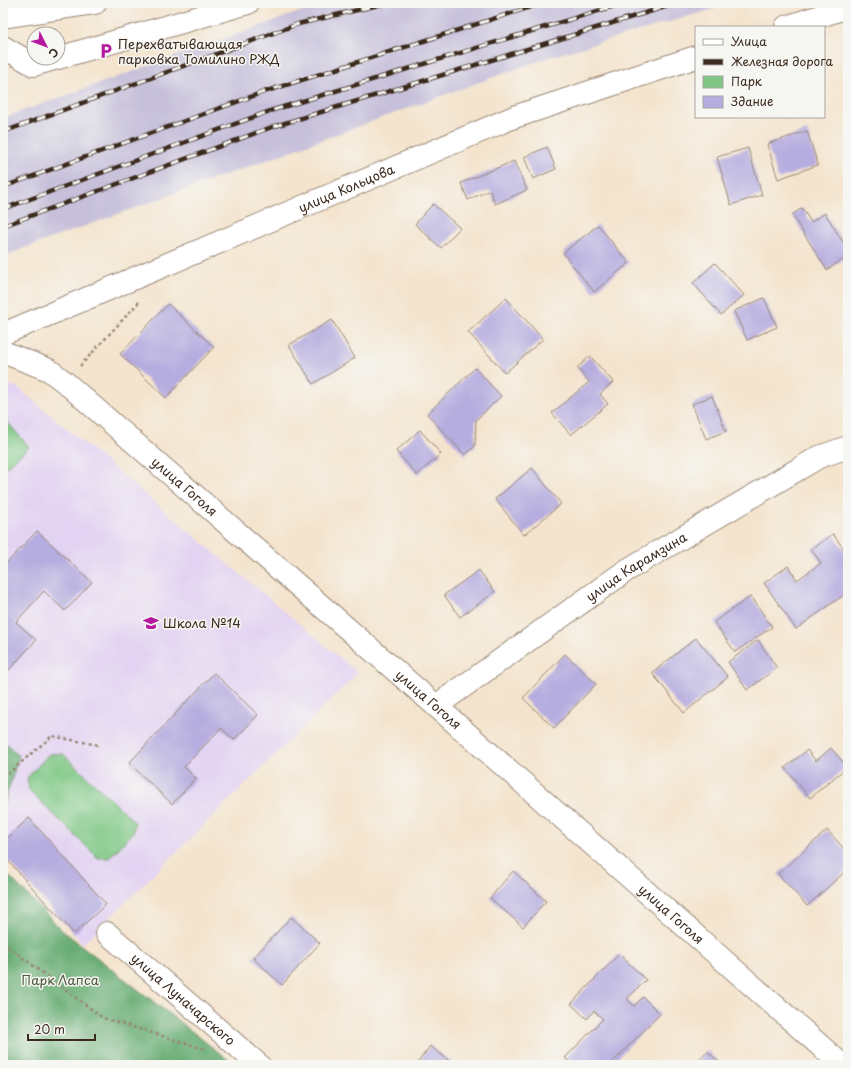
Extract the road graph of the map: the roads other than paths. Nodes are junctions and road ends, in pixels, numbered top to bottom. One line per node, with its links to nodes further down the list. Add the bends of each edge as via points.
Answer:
1 (96, 3): 4 (street)
2 (248, 3): 7 (street)
3 (848, 7): 5 (street)
4 (3, 17)
5 (789, 26)
6 (3, 47): 9 (street)
7 (66, 56)
8 (695, 57): 10 (street, улица Кольцова, via 514,117)
9 (26, 60)
10 (3, 334)
11 (3, 352): 13 (street, улица Гоголя, via 50,370)
12 (848, 447): 13 (street, улица Карамзина, via 818,457 627,570)
13 (436, 706): 17 (street, улица Гоголя)
14 (107, 933): 16 (street, улица Луначарского)
15 (848, 1063): 18 (street)
16 (259, 1065)
17 (842, 1065)
18 (845, 1065)

